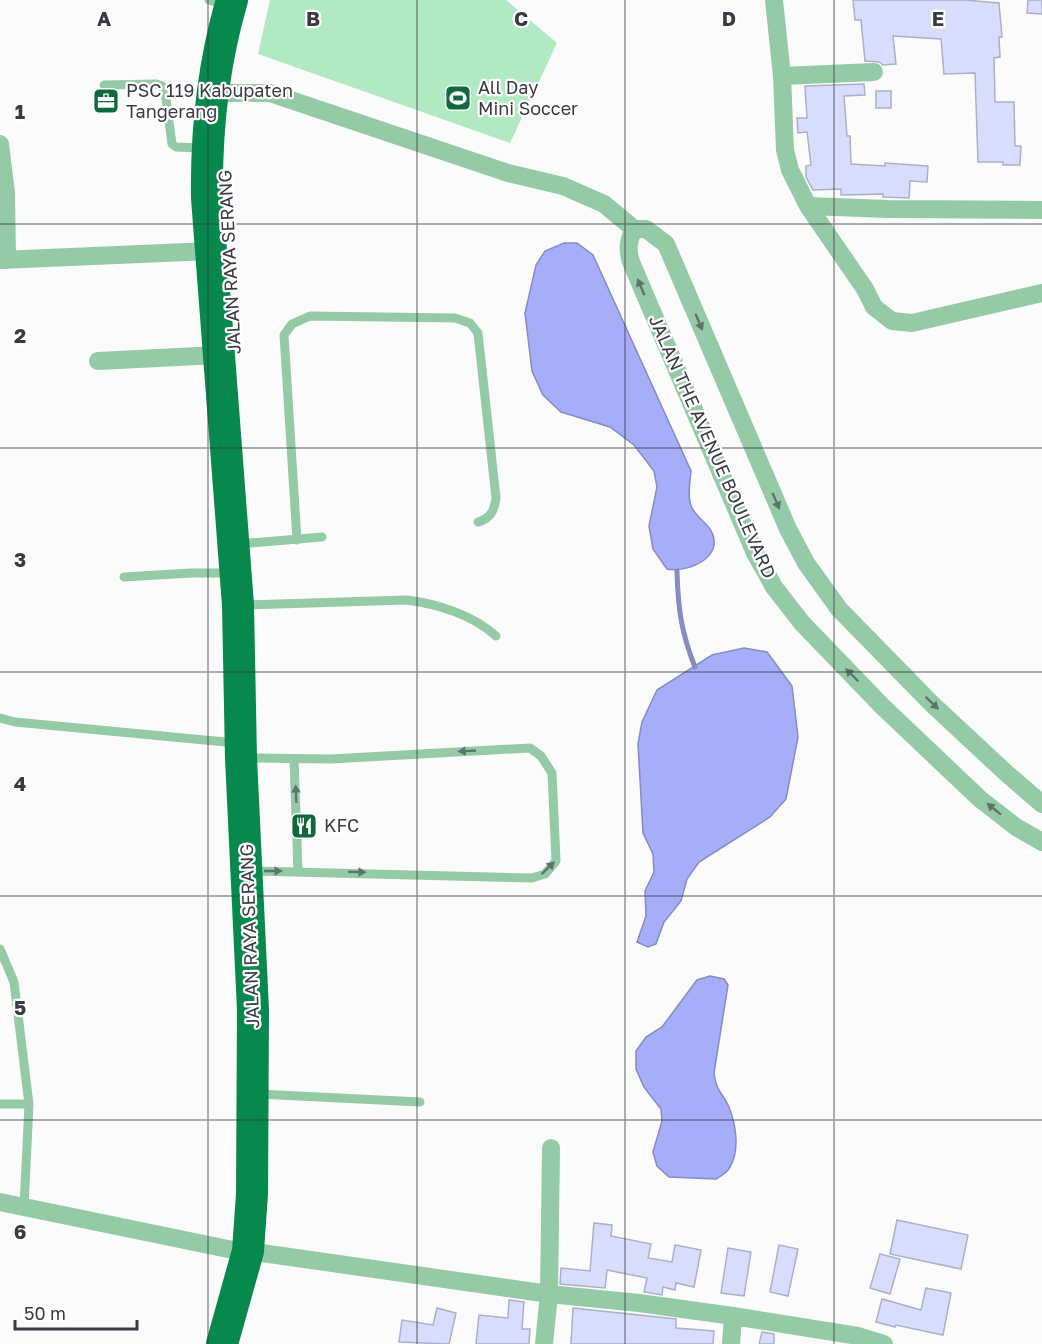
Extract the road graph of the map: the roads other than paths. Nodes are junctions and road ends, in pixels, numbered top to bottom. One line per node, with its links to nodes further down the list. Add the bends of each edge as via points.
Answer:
1 (774, 0): 4 (street)
2 (230, 2): 6 (highway, JALAN RAYA SERANG, via 219,47)
3 (874, 72): 4 (street)
4 (782, 76): 9 (street, via 786,150 790,170)
5 (104, 85): 8 (lane, via 162,86 172,144)
6 (219, 92): 8 (highway, JALAN RAYA SERANG); 11 (street, JALAN THE AVENUE BOULEVARD, via 270,93 508,173 563,186 604,204); 20 (highway, JALAN RAYA SERANG, via 243,473)
7 (0, 144): 13 (street, via 6,193)
8 (206, 148): 12 (highway, JALAN RAYA SERANG)
9 (808, 206): 10 (street); 14 (street, via 874,307 892,321 912,323)
10 (1042, 210)
11 (634, 229): 27 (street, JALAN THE AVENUE BOULEVARD, one-way to 27, via 646,229 666,244 806,563 839,609 933,704); 28 (street, JALAN THE AVENUE BOULEVARD, one-way to 11, via 935,758 882,706 802,623 774,587 755,553 631,262 628,241)
12 (210, 250): 13 (street); 15 (highway, JALAN RAYA SERANG)
13 (4, 260)
14 (1042, 293)
15 (218, 355): 16 (street); 20 (highway, JALAN RAYA SERANG)
16 (98, 361)
17 (478, 522): 19 (lane, via 489,519 496,498 478,333 471,323 456,318 310,316 292,324 284,335)
18 (322, 537): 19 (lane)
19 (297, 540): 20 (lane)
20 (234, 548): 21 (lane, via 199,573); 22 (highway, JALAN RAYA SERANG)
21 (124, 577)
22 (238, 605): 23 (lane, via 407,600 431,603 485,626); 25 (highway, JALAN RAYA SERANG)
23 (496, 636)
24 (0, 718): 25 (lane)
25 (241, 750): 26 (lane); 30 (highway, JALAN RAYA SERANG)
26 (294, 759): 31 (lane, one-way to 26); 31 (lane, one-way to 26, via 532,878 545,874 555,861 552,773 530,748)
27 (1039, 802): 28 (street)
28 (1016, 827): 29 (street, JALAN THE AVENUE BOULEVARD)
29 (1042, 842)
30 (248, 871): 31 (lane, one-way to 31); 33 (highway, JALAN RAYA SERANG)
31 (298, 871)
32 (0, 949): 36 (lane, via 14,982)
33 (253, 1096): 34 (lane); 40 (highway, JALAN RAYA SERANG, via 245,1134)
34 (420, 1102)
35 (0, 1104): 36 (lane)
36 (29, 1104): 39 (lane)
37 (551, 1148): 41 (street)
38 (0, 1202): 39 (street)
39 (24, 1207): 40 (street)
40 (240, 1250): 41 (street); 43 (highway); 44 (highway)
41 (549, 1294): 42 (street); 45 (street)
42 (733, 1316): 46 (street); 47 (street, via 858,1336)
43 (211, 1344)
44 (222, 1344)
45 (544, 1344)
46 (731, 1344)
47 (884, 1344)

